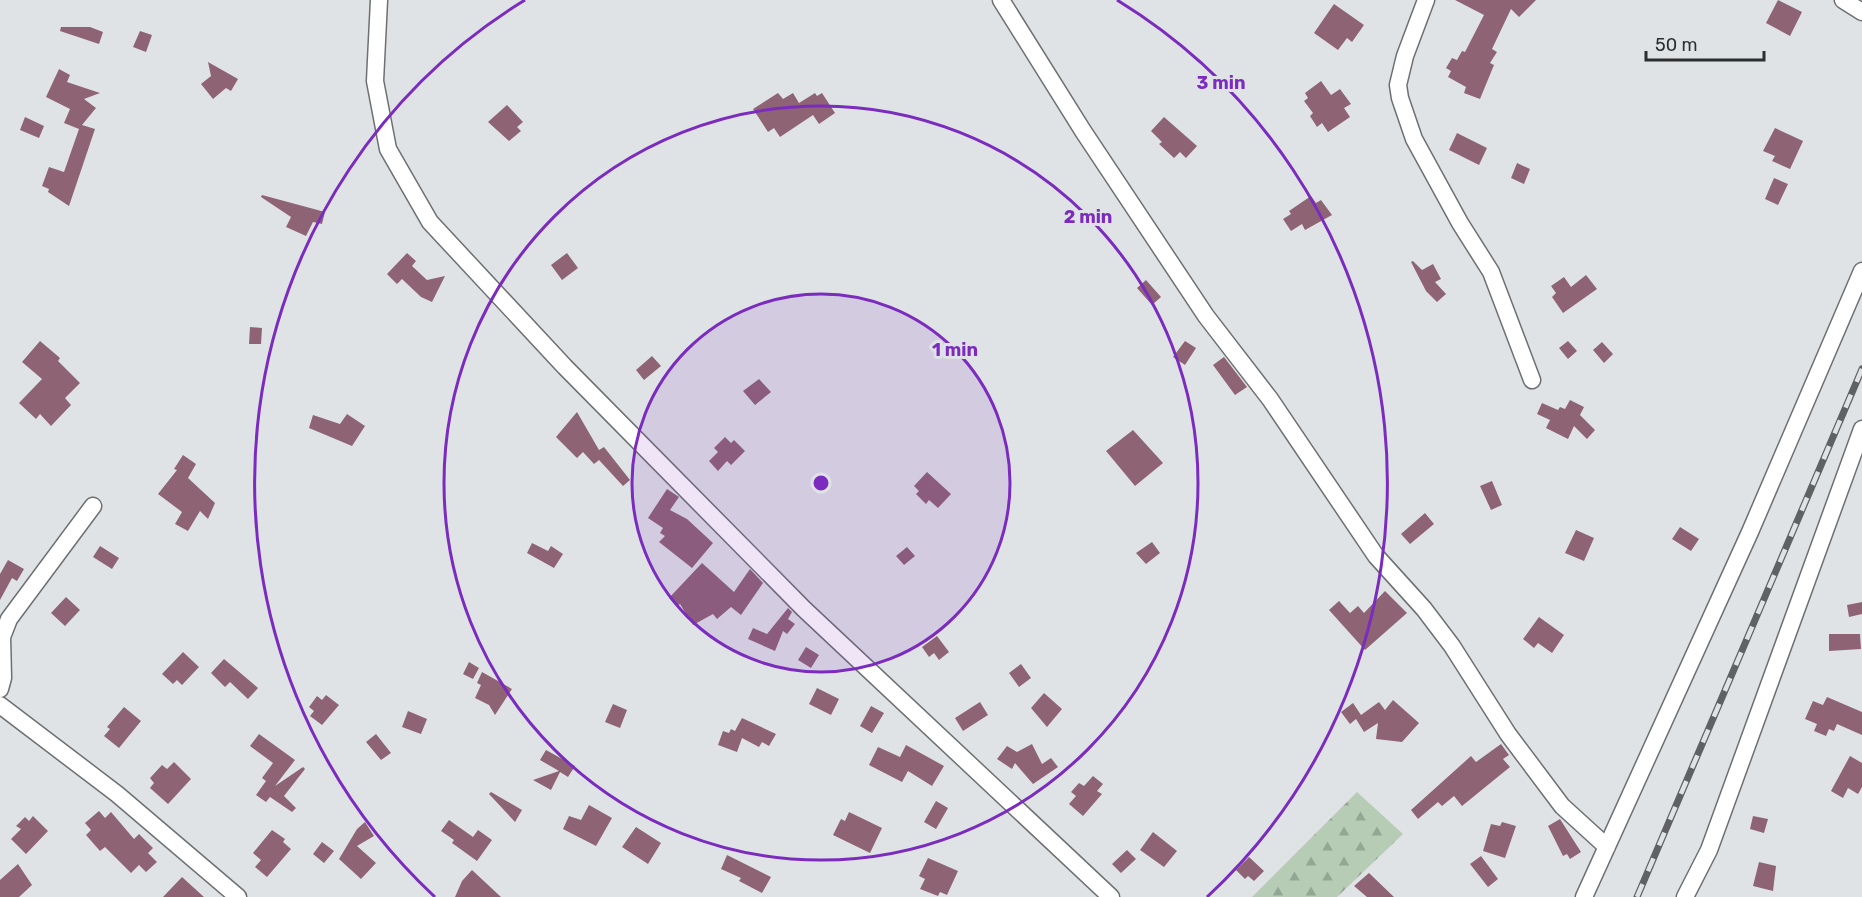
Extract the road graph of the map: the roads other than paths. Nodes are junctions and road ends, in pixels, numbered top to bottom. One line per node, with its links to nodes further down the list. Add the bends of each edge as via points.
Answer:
1 (379, 0): 14 (street, via 375,81 388,149 430,222 574,376 804,609)
2 (1001, 0): 12 (street, via 1206,316 1270,399 1376,556 1452,646 1508,734 1562,806)
3 (1426, 0): 7 (street, via 1405,56 1398,85 1400,98 1414,139 1491,272)
4 (1843, 0): 5 (street)
5 (1862, 12)
6 (1862, 271): 12 (street, via 1750,532)
7 (1532, 380)
8 (1862, 429): 16 (street, via 1709,850)
9 (93, 506): 10 (street, via 9,619 2,637)
10 (0, 689)
11 (0, 705): 13 (street, via 117,794)
12 (1607, 847): 15 (street)
13 (238, 897)
14 (1111, 897)
15 (1584, 897)
16 (1685, 897)

